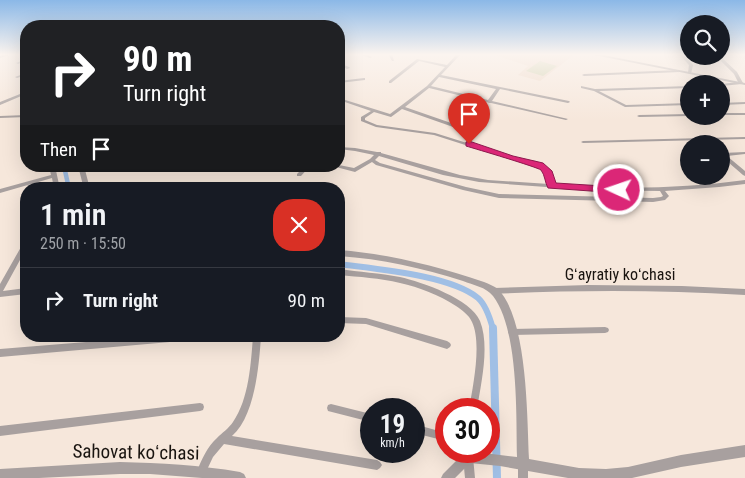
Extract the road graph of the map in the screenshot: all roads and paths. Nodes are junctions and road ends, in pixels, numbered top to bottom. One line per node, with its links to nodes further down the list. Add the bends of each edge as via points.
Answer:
1 (397, 76): 7 (street)
2 (439, 76): 9 (street)
3 (440, 76): 12 (street)
4 (707, 76): 8 (street)
5 (364, 79): 6 (street)
6 (345, 81)
7 (390, 82)
8 (742, 83)
9 (428, 87): 16 (street); 22 (street)
10 (582, 87): 13 (street)
11 (680, 87): 13 (street)
12 (498, 89): 16 (street); 17 (street)
13 (595, 90): 20 (street, via 626,106)
14 (20, 95): 19 (street)
15 (345, 102): 23 (street)
16 (489, 102): 30 (street)
17 (568, 102)
18 (745, 103): 21 (street)
19 (0, 104)
20 (680, 104)
21 (730, 104)
22 (403, 108): 23 (street, via 391,116); 31 (street)
23 (373, 111): 48 (street, via 363,121 376,126 435,134 510,158 534,162 547,171)
24 (730, 114): 25 (street)
25 (745, 114)
26 (680, 115): 28 (street)
27 (20, 116): 29 (street)
28 (639, 116)
29 (0, 118)
30 (566, 119)
31 (476, 132)
32 (745, 138): 33 (street)
33 (583, 142)
34 (345, 149): 35 (street)
35 (379, 153): 37 (street); 48 (street, via 460,178)
36 (745, 153): 41 (street, via 723,155)
37 (372, 160): 38 (street, via 355,170); 50 (street, via 499,196 652,200 666,196)
38 (345, 168)
39 (52, 172): 43 (street)
40 (303, 172): 42 (street)
41 (745, 174)
42 (300, 175)
43 (52, 176): 44 (street); 45 (street)
44 (30, 182)
45 (54, 182)
46 (745, 182): 50 (street)
47 (20, 185): 49 (street)
48 (552, 186): 50 (street)
49 (0, 190)
50 (662, 190)
51 (345, 254): 55 (street, via 426,265)
52 (20, 256): 56 (street)
53 (345, 273): 65 (street, via 400,280 465,307 473,314 479,340)
54 (20, 291): 56 (street)
55 (494, 291): 57 (street, Gʻayratiy koʻchasi, via 686,288); 60 (street, via 506,308)
56 (0, 292)
57 (745, 292)
58 (345, 320): 63 (street, via 366,320)
59 (605, 330): 60 (street)
60 (512, 332): 76 (street, via 519,381)
61 (132, 342): 64 (street)
62 (257, 342): 70 (street, via 256,366 242,413 236,426)
63 (447, 345)
64 (0, 353)
65 (475, 398)
66 (200, 407): 69 (street)
67 (331, 408): 68 (street)
68 (360, 415)
69 (0, 431)
70 (222, 439): 77 (street); 78 (street, via 208,456)
71 (745, 451): 76 (street, via 681,461 644,472 597,475 544,470)
72 (500, 460): 76 (street)
73 (460, 463): 81 (street)
74 (464, 463): 82 (street)
75 (466, 463): 83 (street)
76 (517, 463): 84 (street)
77 (377, 465)
78 (202, 472): 79 (street, Sahovat koʻchasi, via 116,467); 80 (street, Sahovat koʻchasi)
79 (0, 475)
80 (240, 478)
81 (447, 478)
82 (459, 478)
83 (470, 478)
84 (523, 478)

